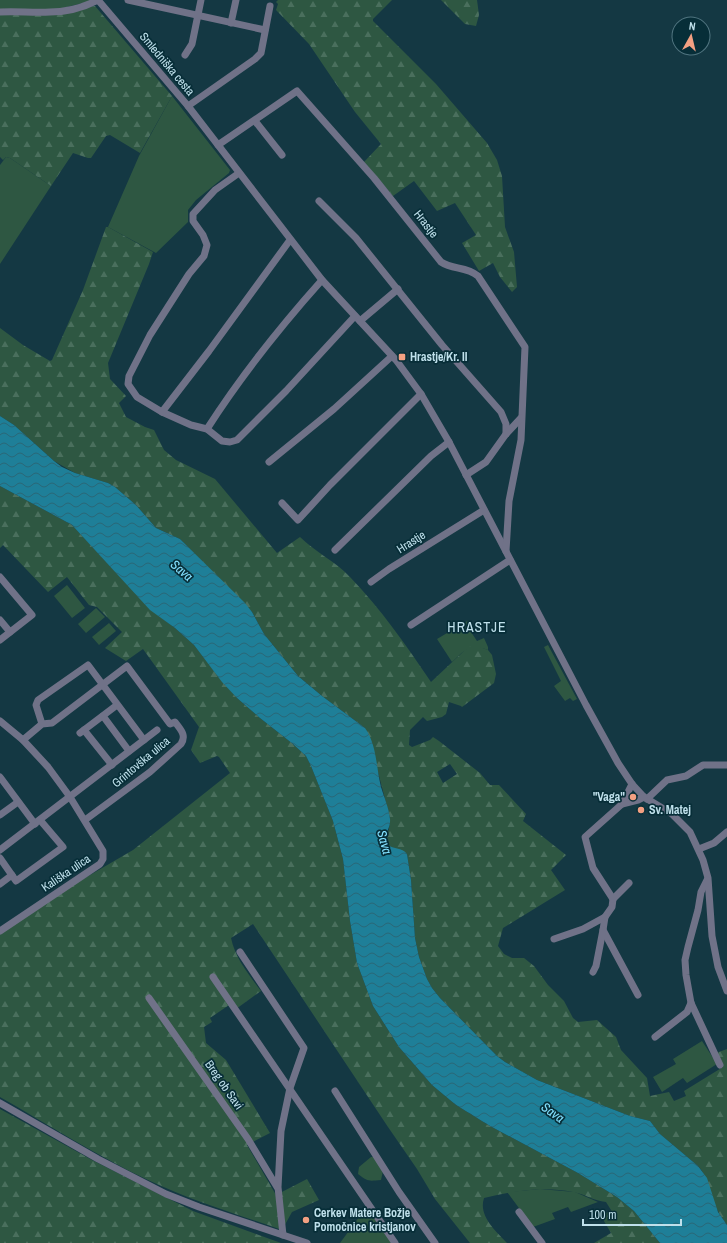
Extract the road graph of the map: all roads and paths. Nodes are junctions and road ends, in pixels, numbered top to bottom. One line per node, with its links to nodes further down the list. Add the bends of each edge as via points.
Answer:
1 (128, 0): 7 (street)
2 (201, 0): 7 (street, Smledniška cesta)
3 (236, 0): 8 (street)
4 (101, 1): 6 (street, via 51,12); 11 (street, Smledniška cesta)
5 (270, 6): 9 (street, Smledniška cesta)
6 (0, 12)
7 (198, 16): 8 (street); 10 (street, Smledniška cesta, via 192,44)
8 (231, 23): 9 (street)
9 (265, 30): 11 (street, Smledniška cesta, via 261,53 255,59)
10 (185, 55)
11 (188, 106): 13 (street)
12 (255, 121): 13 (street, Hrastje); 14 (street); 24 (street, Hrastje, via 297,91 374,178 441,262 472,271 478,276 525,347)
13 (218, 145): 15 (street)
14 (282, 155)
15 (239, 173): 17 (street); 23 (street, via 215,190 193,214 193,221 207,245 204,256 189,274 150,335 129,376 128,384 137,397)
16 (319, 201): 19 (street, via 356,238)
17 (290, 240): 18 (street); 23 (street)
18 (322, 280): 20 (street); 25 (street, via 252,364)
19 (398, 289): 20 (street); 26 (street, via 442,345 502,412)
20 (357, 319): 21 (street); 25 (street, via 236,440 222,441)
21 (392, 356): 22 (street); 28 (street, via 334,409)
22 (421, 394): 27 (street); 30 (street, via 298,520)
23 (162, 412): 25 (street)
24 (521, 418): 26 (street); 33 (street, Hrastje, via 519,454 509,501)
25 (207, 429)
26 (506, 434): 29 (street, via 486,462)
27 (449, 442): 29 (street); 32 (street, via 430,456)
28 (269, 462)
29 (466, 475): 31 (street)
30 (282, 503)
31 (484, 510): 33 (street); 36 (street, Hrastje)
32 (335, 550)
33 (506, 552): 34 (street)
34 (510, 560): 38 (street); 53 (street, via 586,705)
35 (0, 577): 39 (street, via 32,615)
36 (371, 582)
37 (0, 620): 39 (street)
38 (411, 625)
39 (10, 632): 40 (street)
40 (0, 640)
41 (103, 684): 42 (street, Grintovška ulica); 45 (street, Grintovška ulica, via 52,723); 45 (street, Grintovška ulica, via 88,665 38,700 36,705); 59 (street, Grintovška ulica, via 127,666 170,724 175,722 183,733 184,740 150,772)
42 (117, 705): 43 (street, Grintovška ulica); 48 (street, Grintovška ulica)
43 (103, 716): 49 (street, Grintovška ulica); 50 (street, Grintovška ulica, via 82,732)
44 (0, 721): 47 (street, Kališka ulica)
45 (42, 724): 47 (street, Grintovška ulica)
46 (157, 730): 48 (street)
47 (23, 740): 54 (street, Kališka ulica, via 48,767)
48 (144, 740): 49 (street)
49 (129, 751): 50 (street)
50 (112, 766): 54 (street)
51 (727, 766): 55 (street, via 704,765 686,776 667,780)
52 (0, 777): 56 (street, Kališka ulica)
53 (632, 784): 55 (street); 57 (street)
54 (70, 797): 59 (street, Kališka ulica); 60 (street)
55 (645, 798): 57 (street); 62 (street, via 679,820 690,832)
56 (18, 802): 58 (street); 60 (street, Kališka ulica)
57 (622, 804): 69 (street, via 585,837 593,868)
58 (0, 815)
59 (85, 820): 72 (street, Kališka ulica, via 103,851 100,864)
60 (38, 822): 63 (street); 65 (street, Kališka ulica, via 45,825 62,848 16,881)
61 (727, 832): 62 (street, via 714,843)
62 (699, 849): 66 (street)
63 (0, 850)
64 (0, 858): 65 (street)
65 (12, 875): 68 (street)
66 (708, 878): 77 (street, via 712,936 718,967); 80 (street, via 701,892 685,960)
67 (629, 883): 69 (street)
68 (0, 884)
69 (613, 899): 70 (street, via 612,907)
70 (605, 917): 71 (street); 73 (street, via 583,929)
71 (603, 930): 75 (street); 78 (street)
72 (0, 931)
73 (554, 939)
74 (240, 952): 83 (street, Breg ob Savi, via 304,1048)
75 (593, 972)
76 (214, 977): 83 (street)
77 (727, 991)
78 (638, 994)
79 (149, 998): 86 (street, Breg ob Savi, via 248,1139)
80 (690, 1003): 81 (street, via 686,1012); 82 (street)
81 (655, 1037)
82 (720, 1065)
83 (290, 1088): 86 (street, Breg ob Savi, via 281,1131); 90 (street)
84 (335, 1091): 91 (street, via 399,1192)
85 (0, 1103): 88 (street, via 142,1182 192,1204)
86 (278, 1187): 88 (street, Breg ob Savi)
87 (519, 1212): 92 (street)
88 (283, 1235): 89 (street)
89 (308, 1243)
90 (395, 1243)
91 (435, 1243)
92 (542, 1243)

